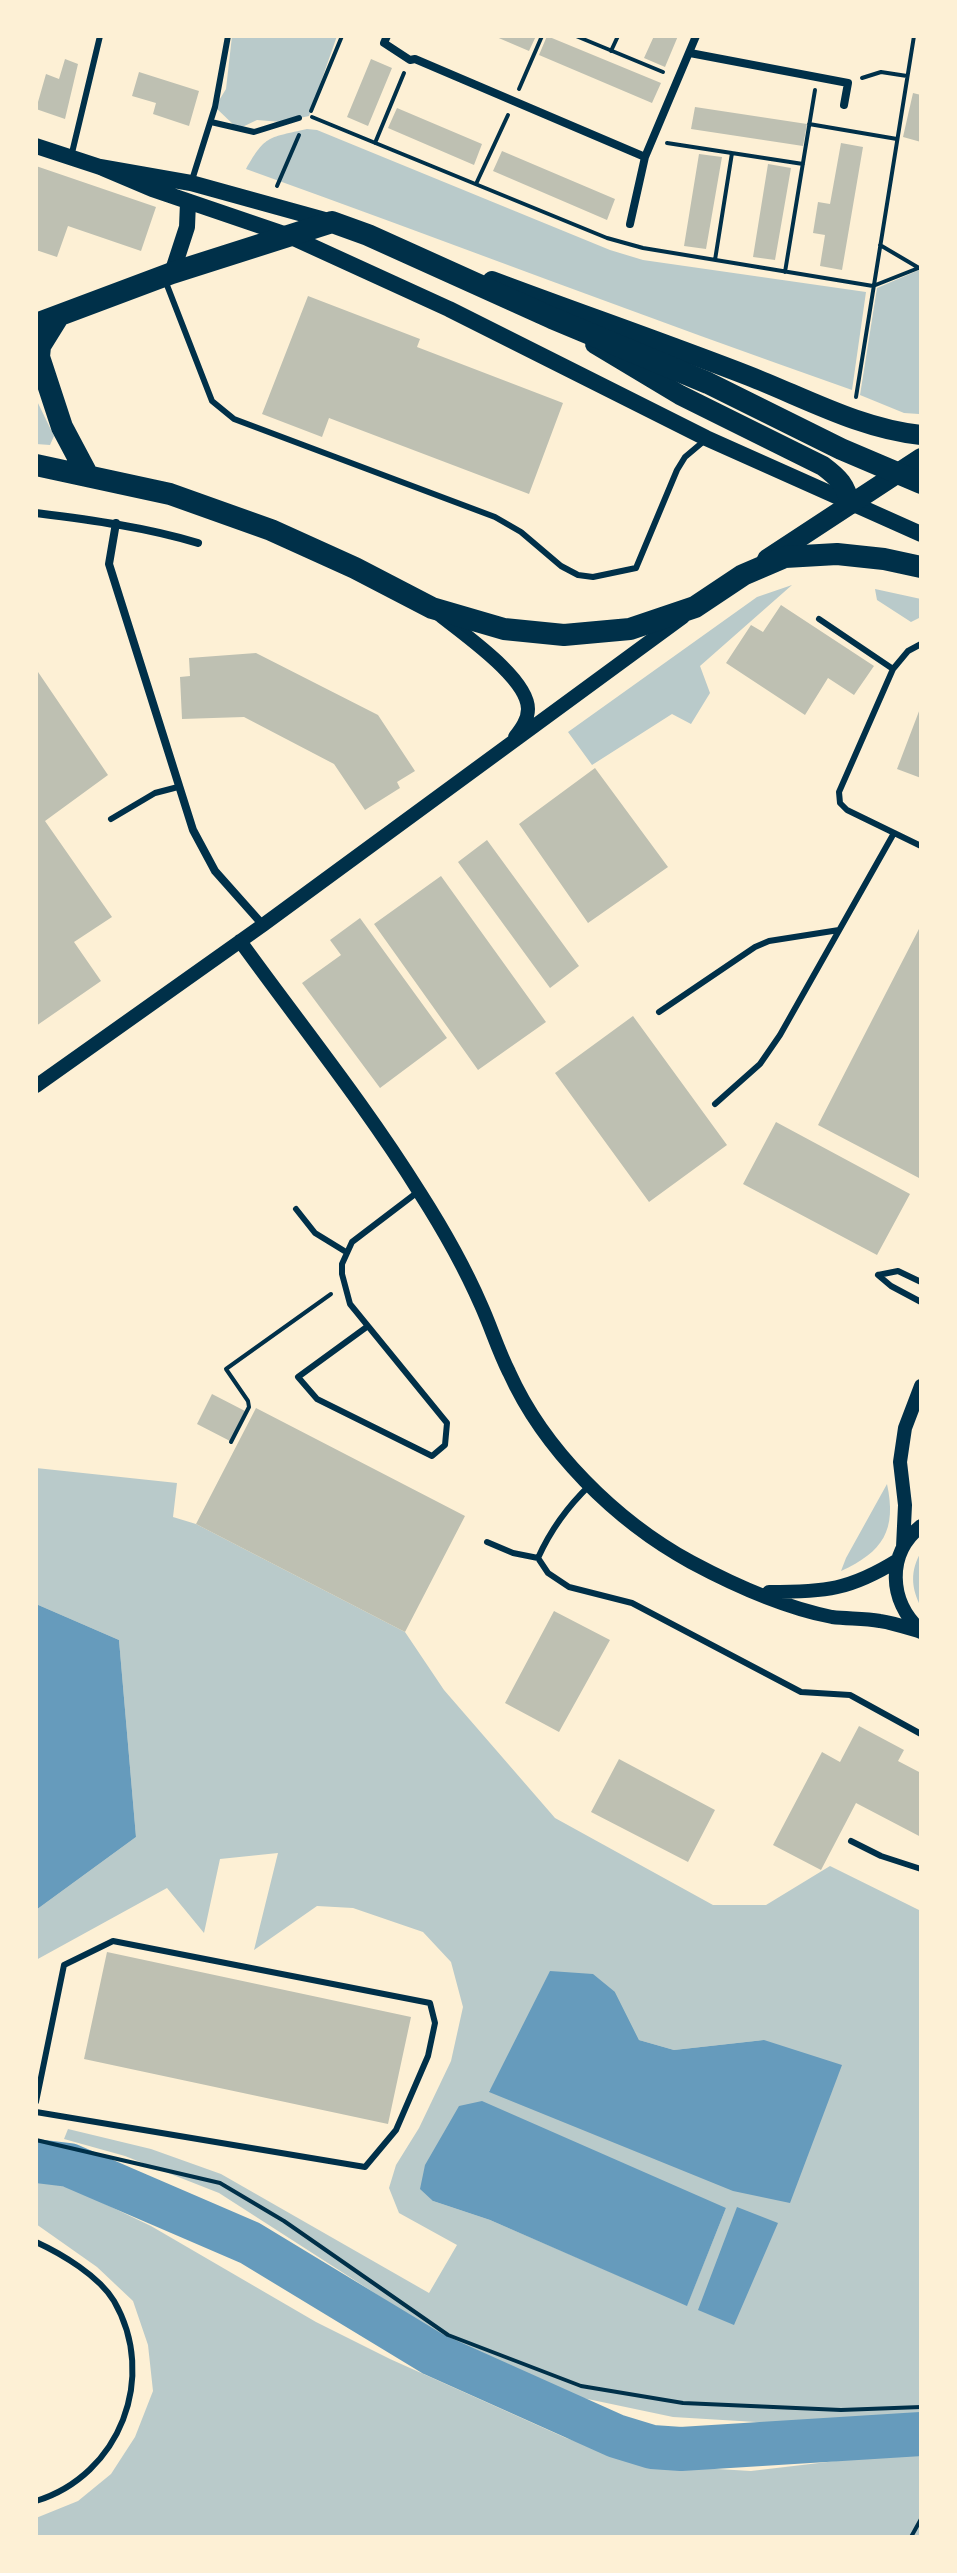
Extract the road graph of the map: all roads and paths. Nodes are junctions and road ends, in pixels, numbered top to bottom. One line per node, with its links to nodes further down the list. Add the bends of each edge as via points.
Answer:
1 (100, 36): 29 (lane)
2 (228, 36): 21 (lane)
3 (342, 36): 19 (path)
4 (387, 36): 12 (street, via 384,43)
5 (542, 36): 17 (path)
6 (576, 36): 10 (path)
7 (618, 36): 10 (path)
8 (696, 36): 11 (street)
9 (914, 36): 14 (path)
10 (611, 51): 15 (path)
11 (690, 53): 13 (street); 15 (street)
12 (410, 60): 17 (street); 25 (path)
13 (817, 76): 16 (street); 22 (path)
14 (907, 76): 16 (path, via 881,72); 23 (path)
15 (677, 78): 24 (street)
16 (848, 83): 18 (street)
17 (514, 103): 28 (street); 33 (path)
18 (844, 105)
19 (309, 116): 20 (path); 25 (path); 35 (path)
20 (299, 118): 21 (lane, via 254,132)
21 (211, 122): 32 (lane)
22 (809, 124): 23 (path); 30 (path)
23 (897, 139): 40 (path)
24 (652, 141): 27 (path); 28 (street)
25 (375, 143): 33 (path)
26 (36, 146): 29 (main road)
27 (732, 153): 30 (path); 41 (path)
28 (645, 157): 37 (street)
29 (71, 158): 31 (main road)
30 (803, 164): 43 (path)
31 (100, 167): 32 (main road); 34 (main road)
32 (191, 183): 35 (main road)
33 (476, 184): 41 (path, via 607,238)
34 (188, 202): 38 (main road); 44 (main road, via 187,227)
35 (270, 205): 36 (main road)
36 (332, 222): 38 (highway); 39 (highway)
37 (630, 224)
38 (287, 235): 44 (highway); 51 (main road, via 449,309)
39 (368, 235): 47 (highway); 49 (main road)
40 (880, 245): 42 (path); 45 (path)
41 (715, 260): 43 (path)
42 (920, 267): 45 (path)
43 (785, 272): 45 (path)
44 (168, 275): 46 (highway); 51 (lane, via 212,401 234,419 495,517 578,575 636,568 677,470)
45 (873, 286): 49 (path)
46 (58, 317): 48 (highway); 57 (highway, via 39,357 62,427)
47 (552, 318): 56 (highway, via 708,383); 59 (main road, via 680,395 823,466 847,488)
48 (36, 324)
49 (853, 418): 50 (main road)
50 (921, 435)
51 (706, 438): 59 (main road)
52 (921, 458): 56 (main road)
53 (36, 465): 54 (highway)
54 (59, 470): 55 (lane); 57 (highway)
55 (36, 474)
56 (896, 474): 58 (highway); 59 (main road)
57 (88, 476): 67 (highway, via 170,494 271,530)
58 (920, 483)
59 (850, 505): 62 (main road); 65 (main road)
60 (36, 513): 61 (street)
61 (116, 523): 63 (street); 72 (street, via 109,564)
62 (921, 534)
63 (198, 543)
64 (921, 567): 65 (highway, via 808,554 785,557)
65 (743, 575): 66 (highway)
66 (695, 607): 67 (highway, via 630,629 564,635 504,629); 71 (street)
67 (432, 608): 71 (street, via 521,688 528,711)
68 (819, 619): 70 (lane)
69 (921, 644): 70 (lane)
70 (893, 669): 74 (lane, via 839,792 847,810)
71 (510, 744): 76 (street)
72 (178, 787): 73 (lane, via 155,793); 76 (street, via 203,853)
73 (111, 819)
74 (894, 833): 75 (lane); 77 (lane)
75 (921, 846)
76 (263, 925): 78 (street)
77 (839, 930): 79 (lane, via 755,947); 81 (lane, via 760,1064)
78 (240, 941): 80 (street); 82 (street)
79 (659, 1012)
80 (36, 1086)
81 (715, 1104)
82 (419, 1191): 84 (lane, via 360,1233); 91 (street, via 454,1249 530,1410 548,1440)
83 (296, 1209): 84 (lane, via 315,1233)
84 (346, 1252): 86 (lane)
85 (921, 1282): 87 (lane, via 898,1271 878,1275)
86 (343, 1283): 88 (lane, via 350,1304); 90 (path, via 226,1369 249,1407)
87 (921, 1302)
88 (368, 1326): 88 (lane, via 447,1423 445,1445 432,1456 317,1399 298,1377)
89 (921, 1386): 94 (street, via 905,1428 900,1462 905,1505)
90 (231, 1442)
91 (590, 1485): 95 (lane, via 565,1509); 96 (street, via 688,1561)
92 (921, 1526): 94 (street)
93 (487, 1542): 95 (lane)
94 (900, 1553): 96 (street, via 869,1578 843,1588); 97 (street, via 895,1586 909,1620)
95 (538, 1558): 98 (lane, via 548,1573 569,1587 632,1603 801,1692 850,1695)
96 (757, 1591): 97 (street, via 833,1617)
97 (921, 1631)
98 (921, 1734)
99 (851, 1841): 100 (lane)
100 (921, 1869)
101 (36, 2102): 102 (lane, via 64,1965 113,1941 430,2003 435,2023 428,2056 396,2130 365,2167)
102 (36, 2112)
103 (36, 2140): 105 (path, via 220,2183 448,2335 581,2386 683,2403 841,2410)
104 (36, 2242): 106 (lane, via 78,2265 112,2298 128,2331 134,2374 128,2410 111,2444 84,2477)
105 (921, 2407)
106 (36, 2501)
107 (921, 2519): 108 (path)
108 (911, 2537)

